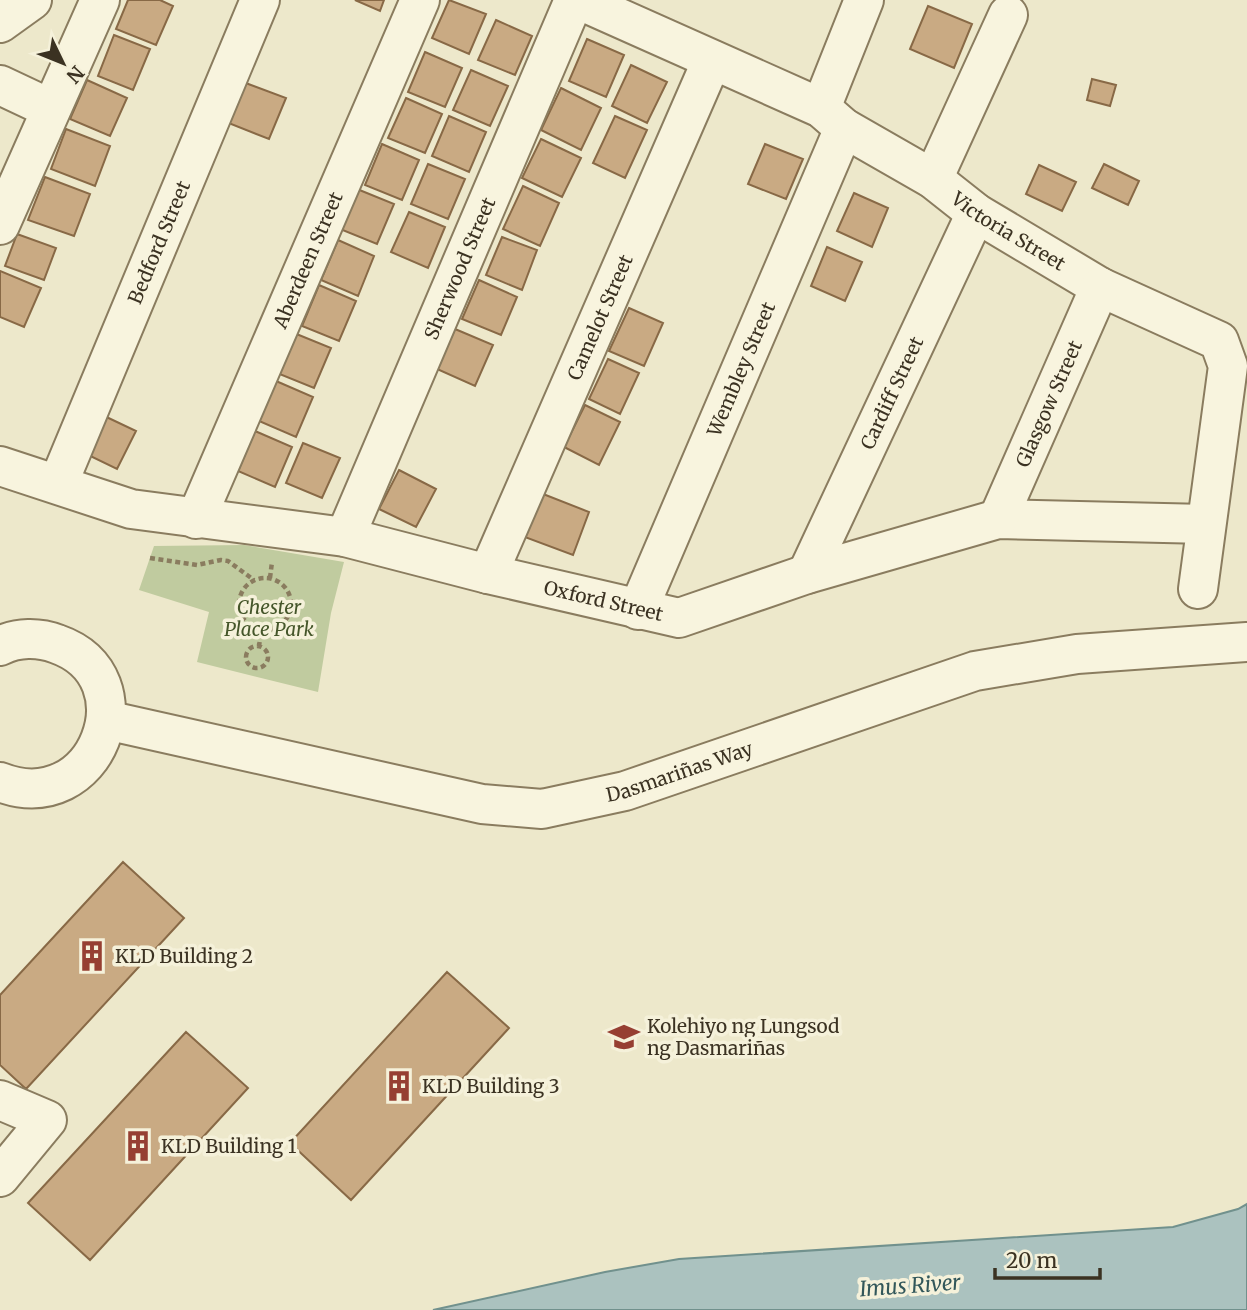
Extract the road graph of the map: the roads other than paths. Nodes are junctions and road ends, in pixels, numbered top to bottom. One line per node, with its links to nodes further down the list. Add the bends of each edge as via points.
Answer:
1 (32, 0): 9 (street)
2 (100, 0): 12 (street)
3 (260, 0): 19 (street, Bedford Street)
4 (420, 0): 20 (street, Aberdeen Street)
5 (574, 0): 23 (street, Sherwood Street)
6 (579, 0): 10 (street, Victoria Street)
7 (864, 0): 13 (street, Wembley Street)
8 (1008, 15): 14 (street)
9 (0, 23)
10 (712, 60): 13 (street, Victoria Street); 24 (street, Camelot Street)
11 (0, 85): 12 (street)
12 (51, 109): 16 (street)
13 (832, 118): 14 (street, Victoria Street); 27 (street, Wembley Street)
14 (933, 179): 15 (street, Victoria Street)
15 (976, 213): 17 (street, Victoria Street); 25 (street, Cardiff Street)
16 (0, 225)
17 (1100, 287): 21 (street, Glasgow Street); 22 (street, Victoria Street, via 1219,341 1228,366)
18 (0, 466): 19 (street, Oxford Street)
19 (58, 484): 20 (street, Oxford Street, via 131,509)
20 (195, 519): 23 (street, Oxford Street)
21 (998, 519): 22 (street, Oxford Street); 25 (street, Oxford Street)
22 (1206, 524): 26 (street, Victoria Street)
23 (345, 537): 24 (street, Oxford Street)
24 (488, 574): 27 (street, Oxford Street)
25 (807, 574): 27 (street, Oxford Street, via 679,618)
26 (1198, 589)
27 (638, 610)
28 (1247, 642): 30 (street, Dasmariñas Way, via 1077,654 975,671 625,791 542,809 482,804)
29 (0, 646): 30 (street, via 26,639 48,640 68,648 85,660 97,678 105,698)
30 (106, 720): 31 (street, via 102,740 79,772 42,788 22,789)
31 (0, 782)
32 (0, 1100): 33 (street, via 47,1120)
33 (0, 1177)

